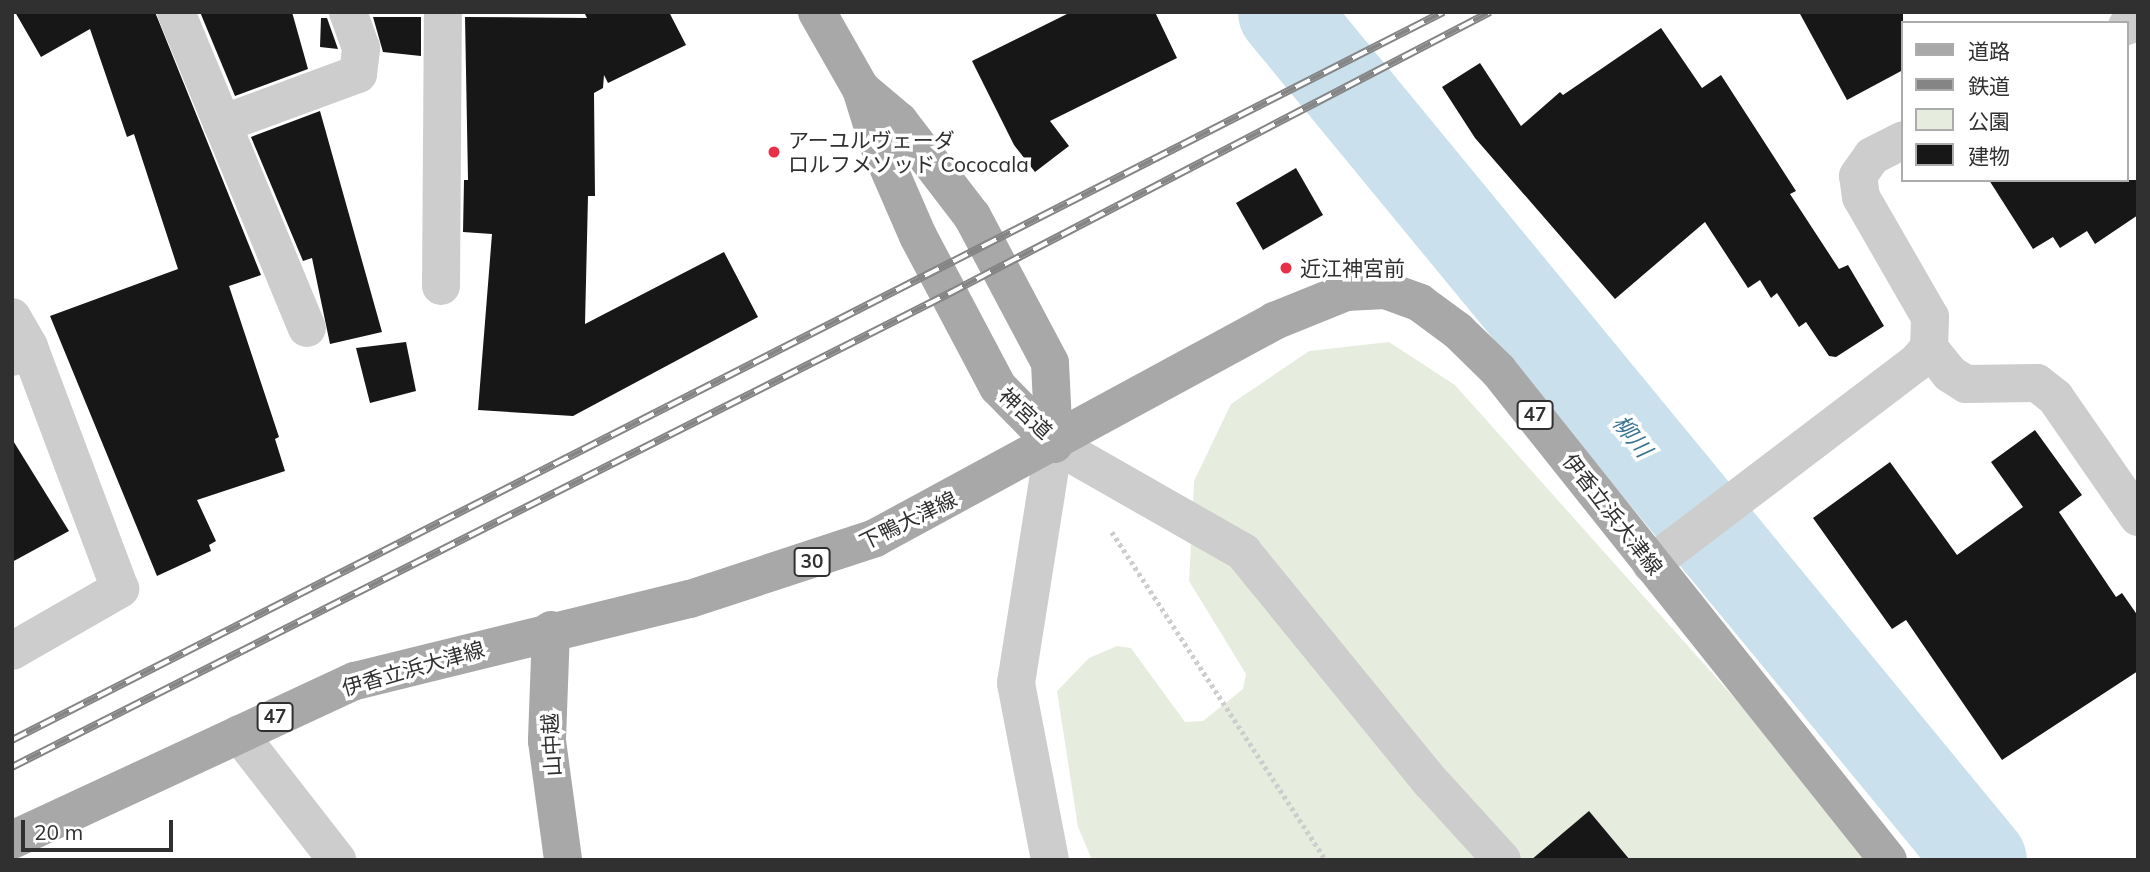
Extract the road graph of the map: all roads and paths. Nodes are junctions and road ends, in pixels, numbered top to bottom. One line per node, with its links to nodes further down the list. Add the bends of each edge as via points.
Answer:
1 (176, 12): 6 (street)
2 (348, 12): 6 (street, via 361,48 358,74)
3 (443, 12): 8 (street)
4 (817, 12): 5 (main road, 神宮道)
5 (861, 89): 12 (main road, 神宮道, via 878,145 918,236 998,387); 12 (main road, 神宮道, via 899,121 978,226 1050,363)
6 (222, 124): 9 (street)
7 (1902, 141): 11 (street, via 1872,156 1858,176 1861,197 1930,317)
8 (441, 286)
9 (307, 328)
10 (18, 341): 17 (street, via 120,589)
11 (1929, 348): 13 (street, via 1950,374 1966,384 2037,383 2055,397); 15 (street, via 1916,363)
12 (1054, 444): 15 (main road, 伊香立浜大津線 / 47, via 1274,321 1346,292 1385,290 1420,303 1458,331); 16 (main road, 下鴨大津線 / 30, via 926,514 825,557 690,599); 22 (street, via 1016,683); 24 (street, via 1243,552 1430,781)
13 (2138, 517)
14 (1107, 524): 23 (path)
15 (1664, 554): 25 (main road, 伊香立浜大津線 / 47)
16 (551, 630): 18 (main road, 伊香立浜大津線 / 47, via 355,681); 21 (main road, 山中越, via 547,741)
17 (12, 651)
18 (239, 734): 19 (main road, 伊香立浜大津線 / 47); 20 (street)
19 (12, 840)
20 (337, 860)
21 (563, 860)
22 (1049, 860)
23 (1326, 860)
24 (1502, 860)
25 (1888, 860)

